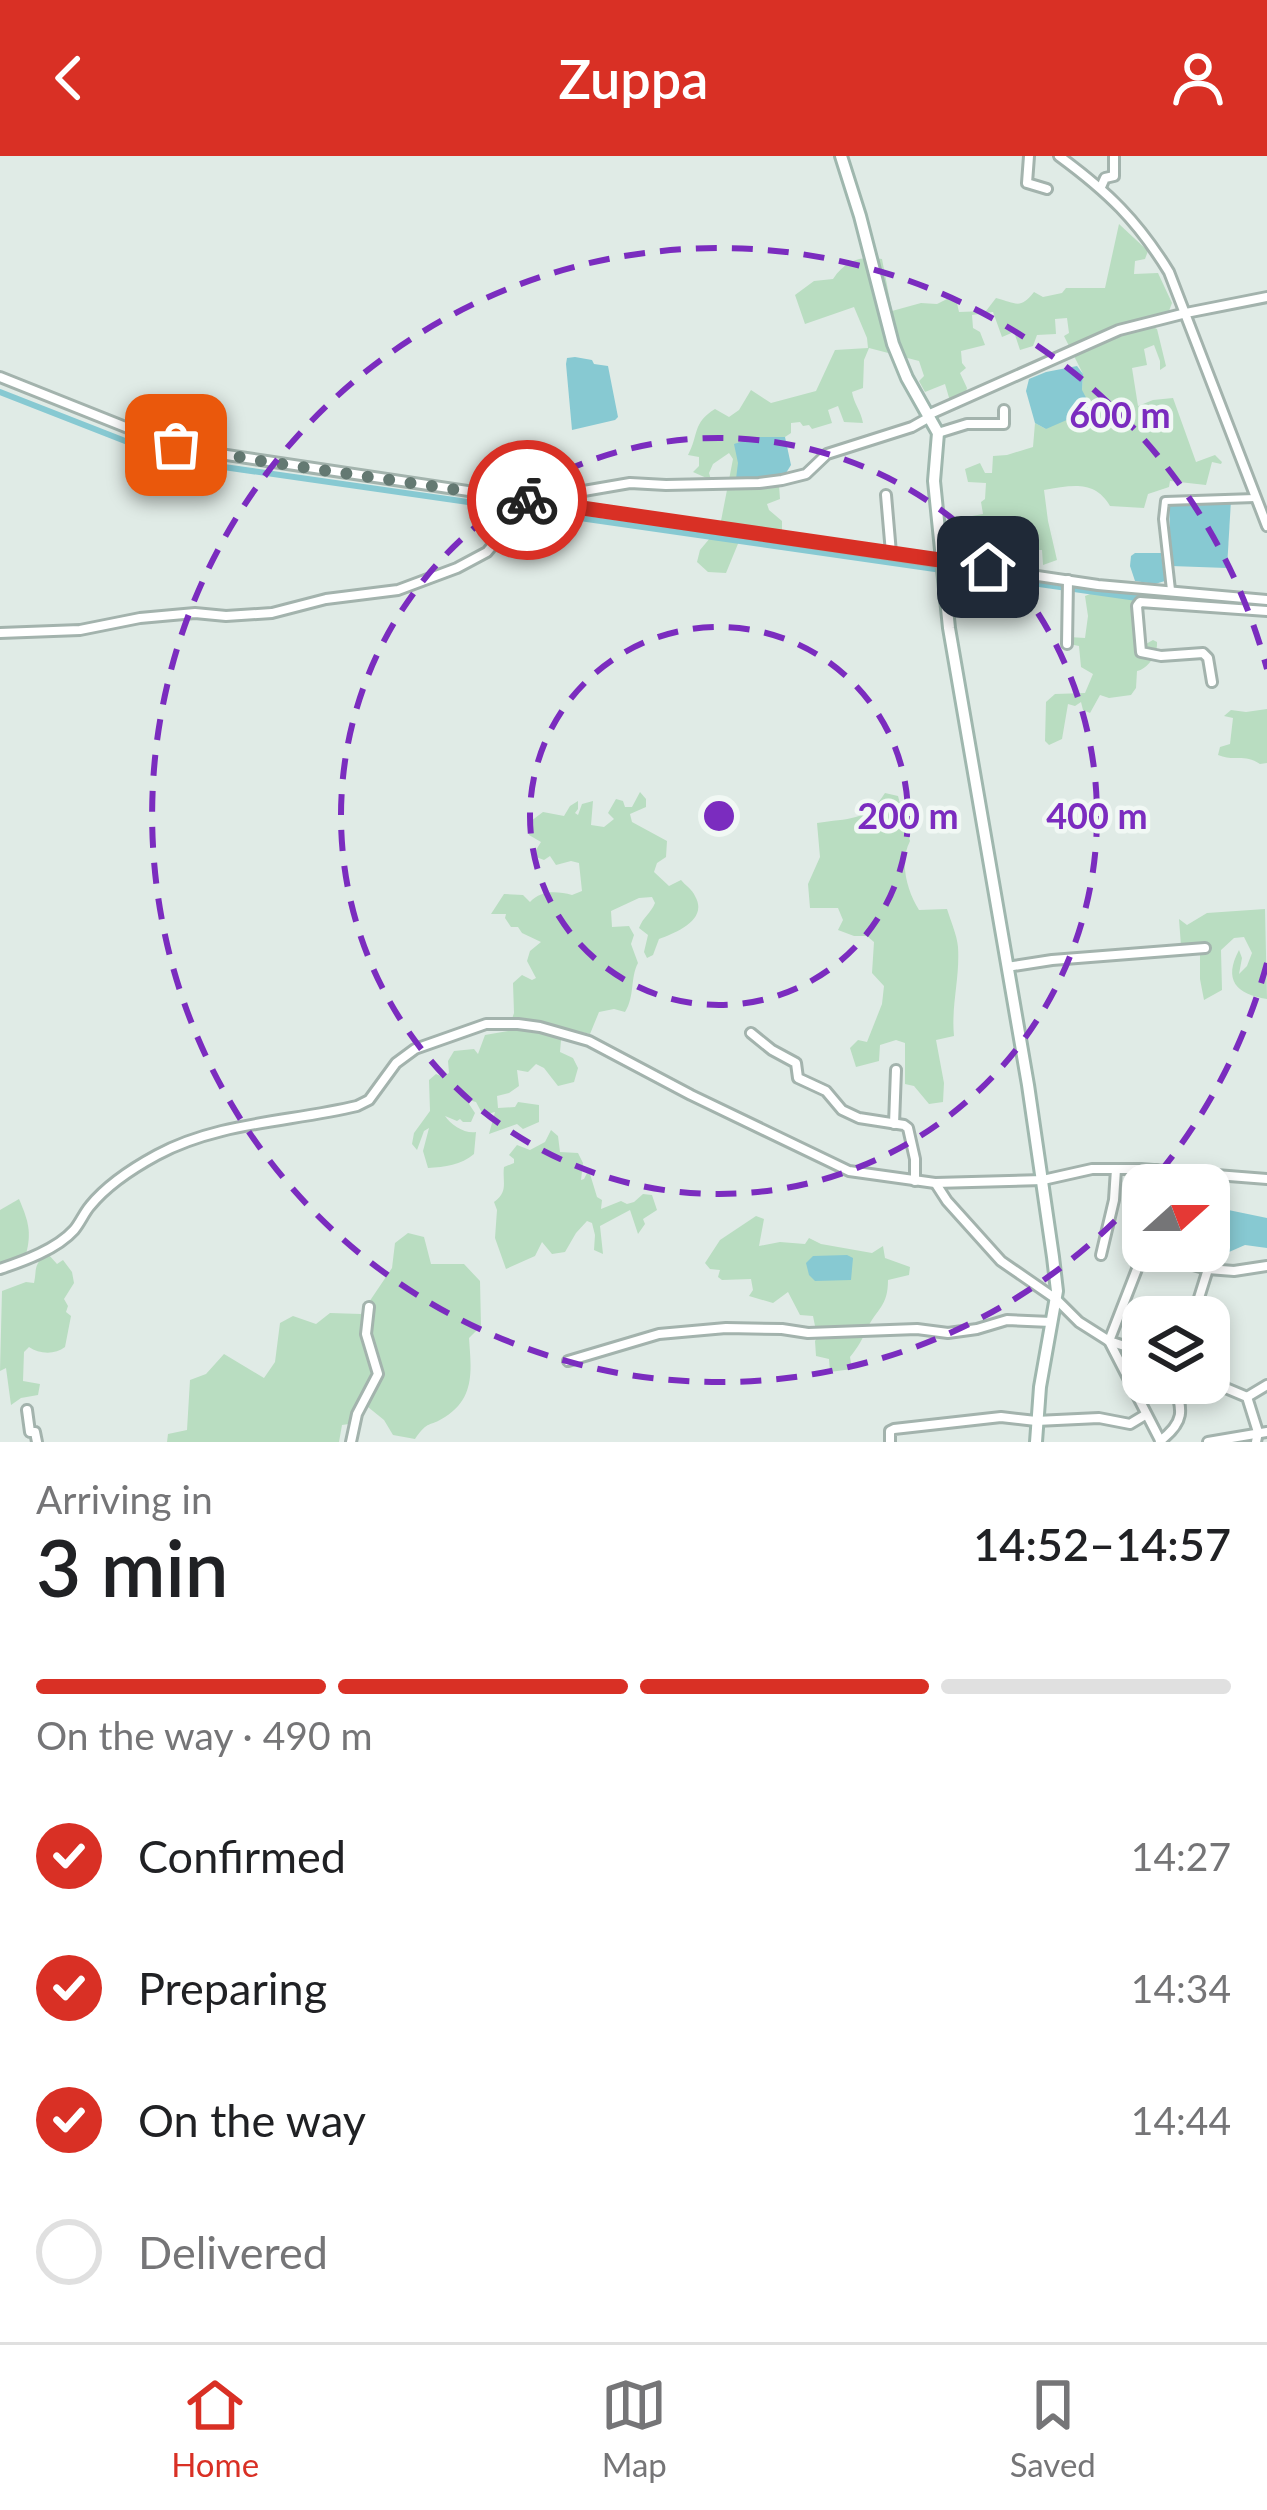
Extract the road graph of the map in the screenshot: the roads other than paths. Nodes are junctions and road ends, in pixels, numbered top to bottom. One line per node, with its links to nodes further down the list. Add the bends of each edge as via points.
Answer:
1 (841, 156): 11 (main road, via 893,344)
2 (1029, 156): 6 (street, via 1027,183)
3 (1059, 156): 5 (street)
4 (1114, 156): 5 (street, via 1114,176)
5 (1101, 187): 8 (street, via 1151,242)
6 (1047, 189)
7 (1267, 297): 8 (street)
8 (1186, 313): 11 (street, via 1119,330); 14 (street)
9 (0, 377): 15 (street, via 200,451)
10 (1004, 410): 12 (street, via 1004,424)
11 (930, 414): 12 (main road); 15 (street, via 782,480 630,483)
12 (938, 433): 18 (main road, via 934,481)
13 (886, 495): 17 (street)
14 (1255, 498): 16 (street); 20 (street, via 1165,501)
15 (527, 504): 17 (street); 23 (street, via 487,552 398,590 272,613)
16 (1267, 526)
17 (891, 553): 18 (street)
18 (944, 567): 19 (street); 27 (main road)
19 (1068, 587): 20 (street); 24 (street)
20 (1171, 590): 21 (street)
21 (1267, 600)
22 (1267, 611): 25 (street, via 1140,602 1142,652 1203,653)
23 (0, 633)
24 (1067, 644)
25 (1212, 682)
26 (1205, 948): 27 (street)
27 (1007, 967): 35 (main road)
28 (751, 1033): 30 (street, via 796,1063 798,1078 842,1110)
29 (896, 1070): 30 (street)
30 (893, 1124): 36 (street, via 908,1128)
31 (1116, 1169): 32 (street); 35 (street); 38 (street)
32 (1122, 1169)
33 (1230, 1176): 34 (street)
34 (1267, 1179)
35 (1043, 1180): 37 (street); 43 (main road)
36 (915, 1181): 37 (street); 40 (street, via 848,1171 589,1041 496,1023 416,1048 357,1106 235,1127 156,1155 112,1184 72,1232)
37 (935, 1183): 43 (street, via 1001,1261)
38 (1101, 1255)
39 (1267, 1266): 41 (street)
40 (0, 1269)
41 (1230, 1271)
42 (1136, 1272): 46 (street)
43 (1055, 1299): 45 (main road); 46 (street)
44 (369, 1307): 59 (street, via 366,1334 378,1374)
45 (1051, 1322): 48 (street, via 1007,1319 948,1333 726,1328 659,1334); 55 (main road)
46 (1109, 1341): 47 (street); 54 (street)
47 (1122, 1345)
48 (568, 1361)
49 (1267, 1385): 51 (street)
50 (1230, 1391): 51 (street)
51 (1246, 1397): 56 (street)
52 (1180, 1404): 57 (street, via 1179,1421)
53 (27, 1410): 58 (street)
54 (1145, 1415): 55 (street, via 1130,1424); 57 (street)
55 (1036, 1420): 60 (street, via 894,1429); 61 (main road)
56 (1260, 1436): 62 (street)
57 (1160, 1441)
58 (37, 1442)
59 (351, 1442)
60 (890, 1442)
61 (1036, 1442)
62 (1208, 1442)

